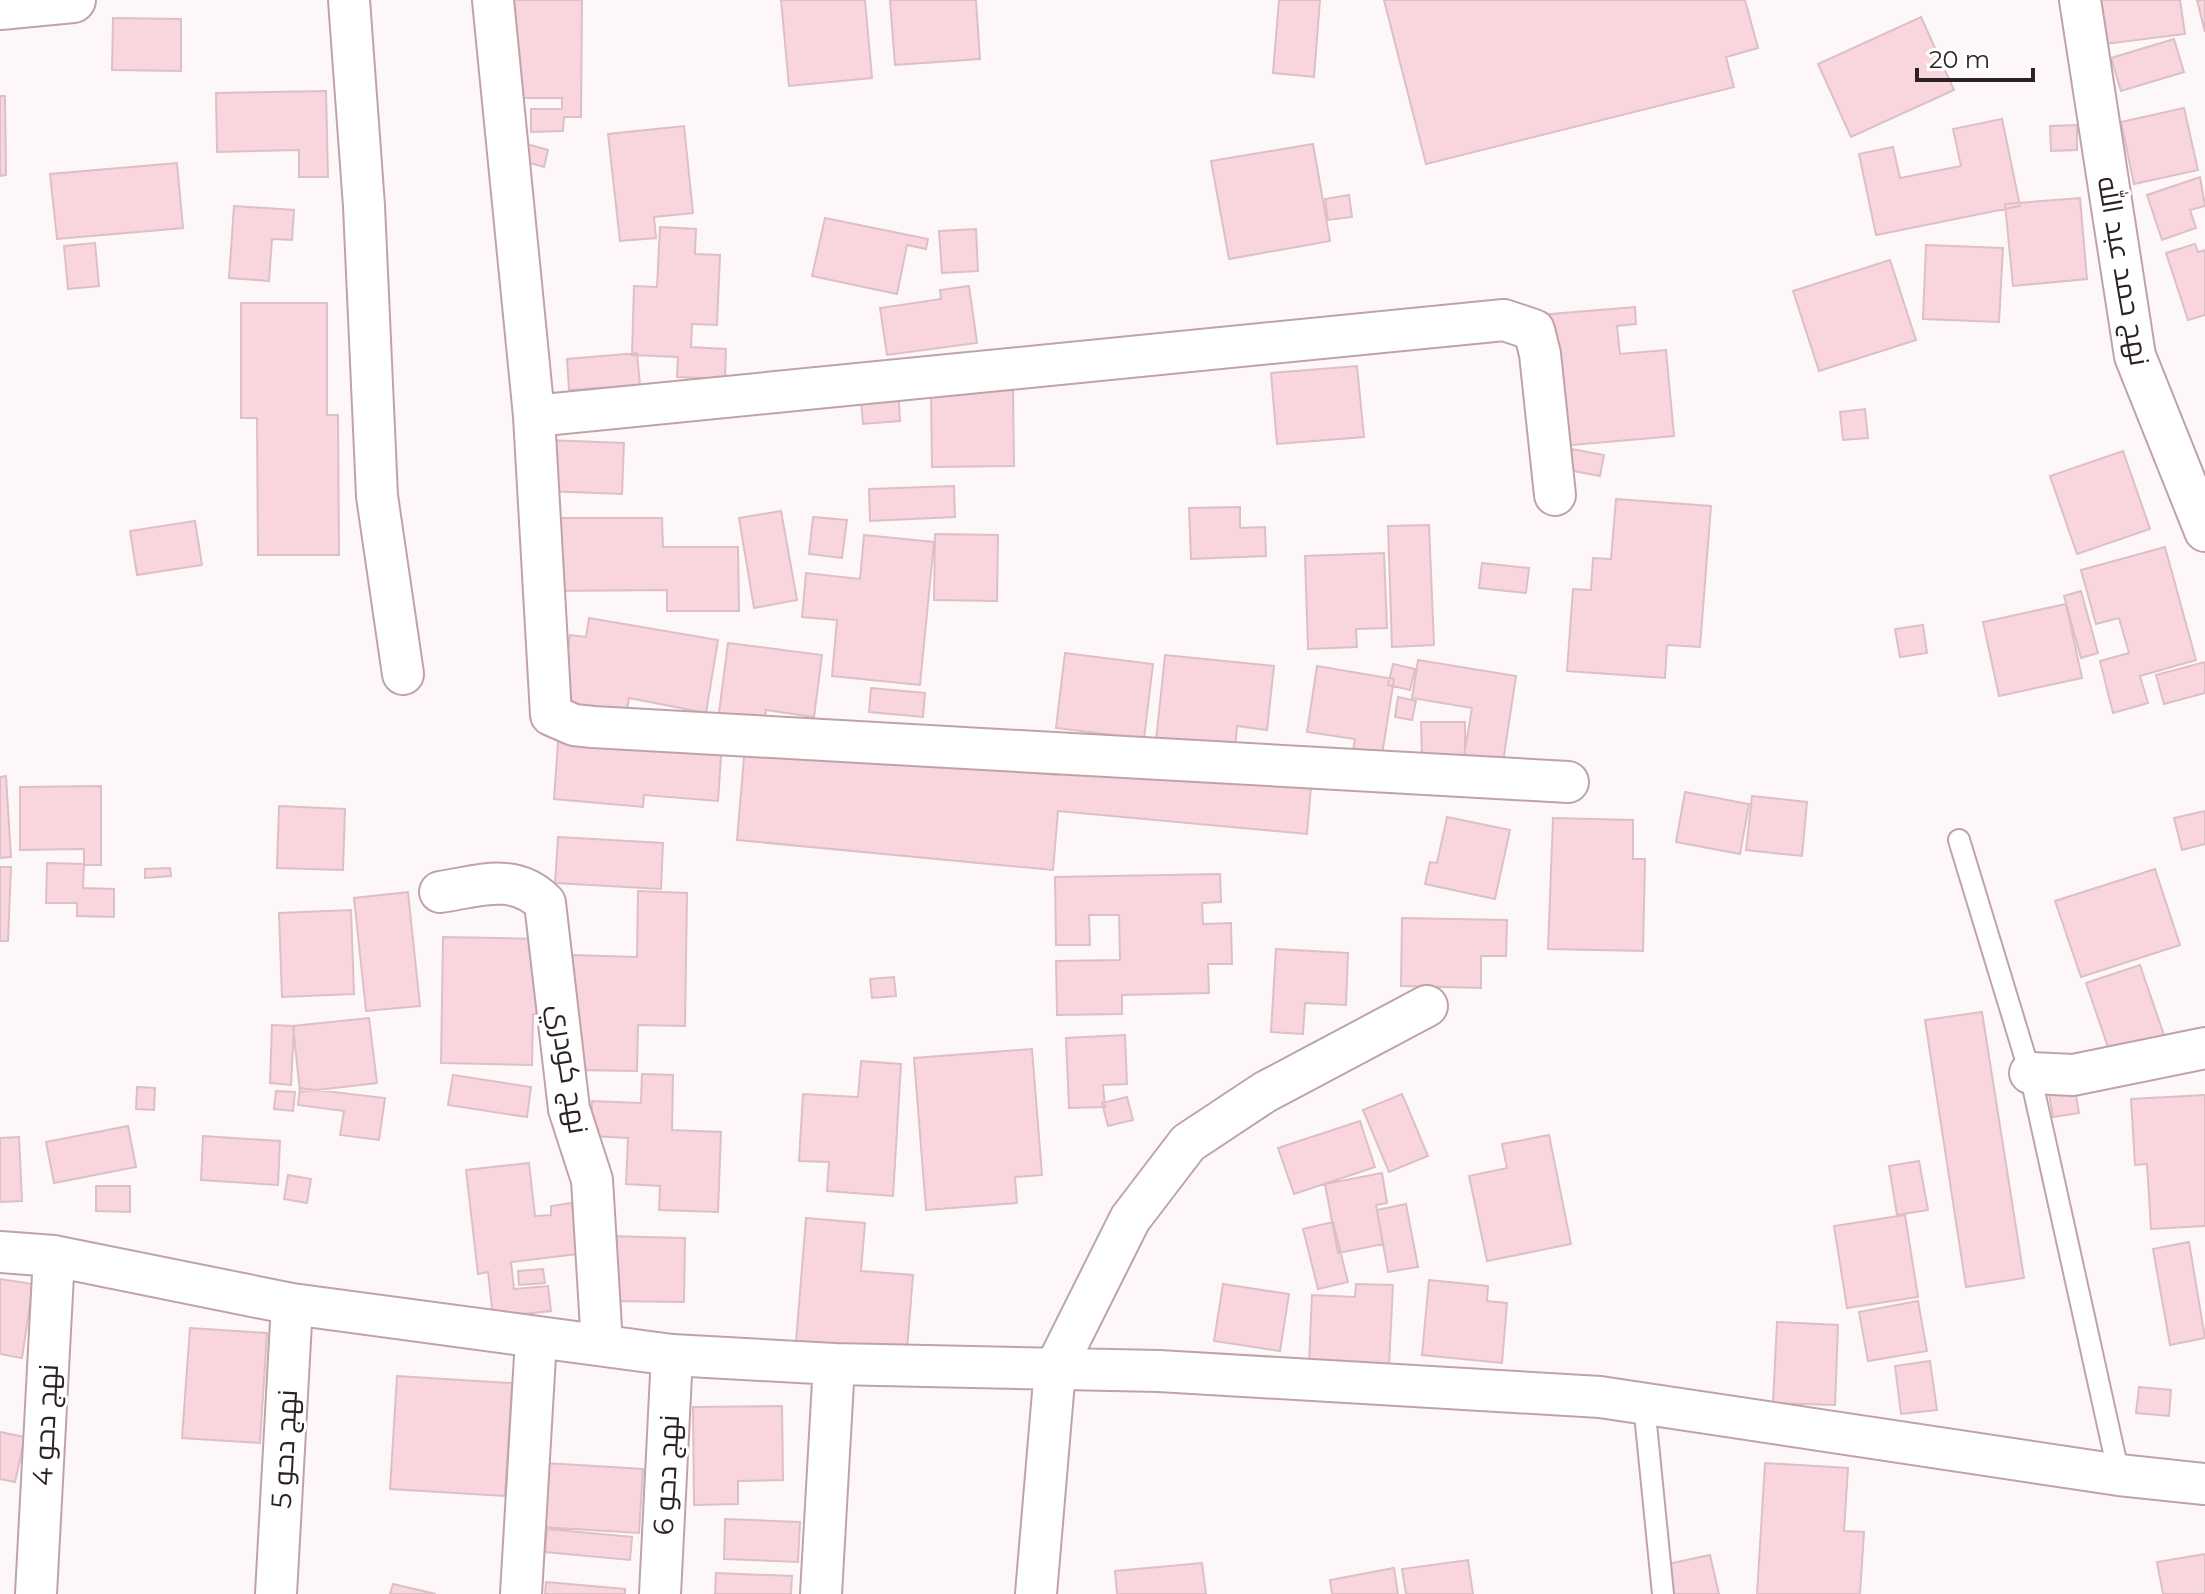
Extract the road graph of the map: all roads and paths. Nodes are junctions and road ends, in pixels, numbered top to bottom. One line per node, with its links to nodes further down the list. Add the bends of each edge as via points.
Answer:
1 (73, 0): 5 (street)
2 (349, 0): 9 (street, via 377,496)
3 (493, 0): 6 (street)
4 (2080, 0): 8 (street, نهج حمد عبد الله, via 2135,356)
5 (0, 7)
6 (534, 416): 7 (street, via 1504,320 1534,330); 10 (street, via 551,715 574,725)
7 (1555, 495)
8 (2205, 531)
9 (403, 674)
10 (1568, 782)
11 (1959, 840): 15 (lane)
12 (440, 892): 20 (street, نهج كودري, via 500,883 530,888 545,903 569,1109 592,1180)
13 (1427, 1006): 23 (street, via 1265,1092 1188,1143 1130,1219)
14 (2205, 1048): 15 (street, via 2073,1075)
15 (2030, 1073): 25 (lane)
16 (0, 1252): 17 (street)
17 (54, 1256): 18 (street); 27 (street, نهج دحو 4)
18 (292, 1304): 19 (street); 28 (street, نهج دحو 5)
19 (536, 1339): 20 (street); 29 (street)
20 (602, 1345): 21 (street)
21 (672, 1355): 22 (street); 30 (street, نهج دحو 6)
22 (834, 1364): 23 (street); 31 (street)
23 (1055, 1369): 24 (street, via 1569,1395); 32 (street)
24 (1644, 1404): 25 (street); 33 (lane)
25 (2119, 1475): 26 (street)
26 (2205, 1484)
27 (36, 1594)
28 (276, 1594)
29 (521, 1594)
30 (660, 1594)
31 (821, 1594)
32 (1036, 1594)
33 (1663, 1594)

